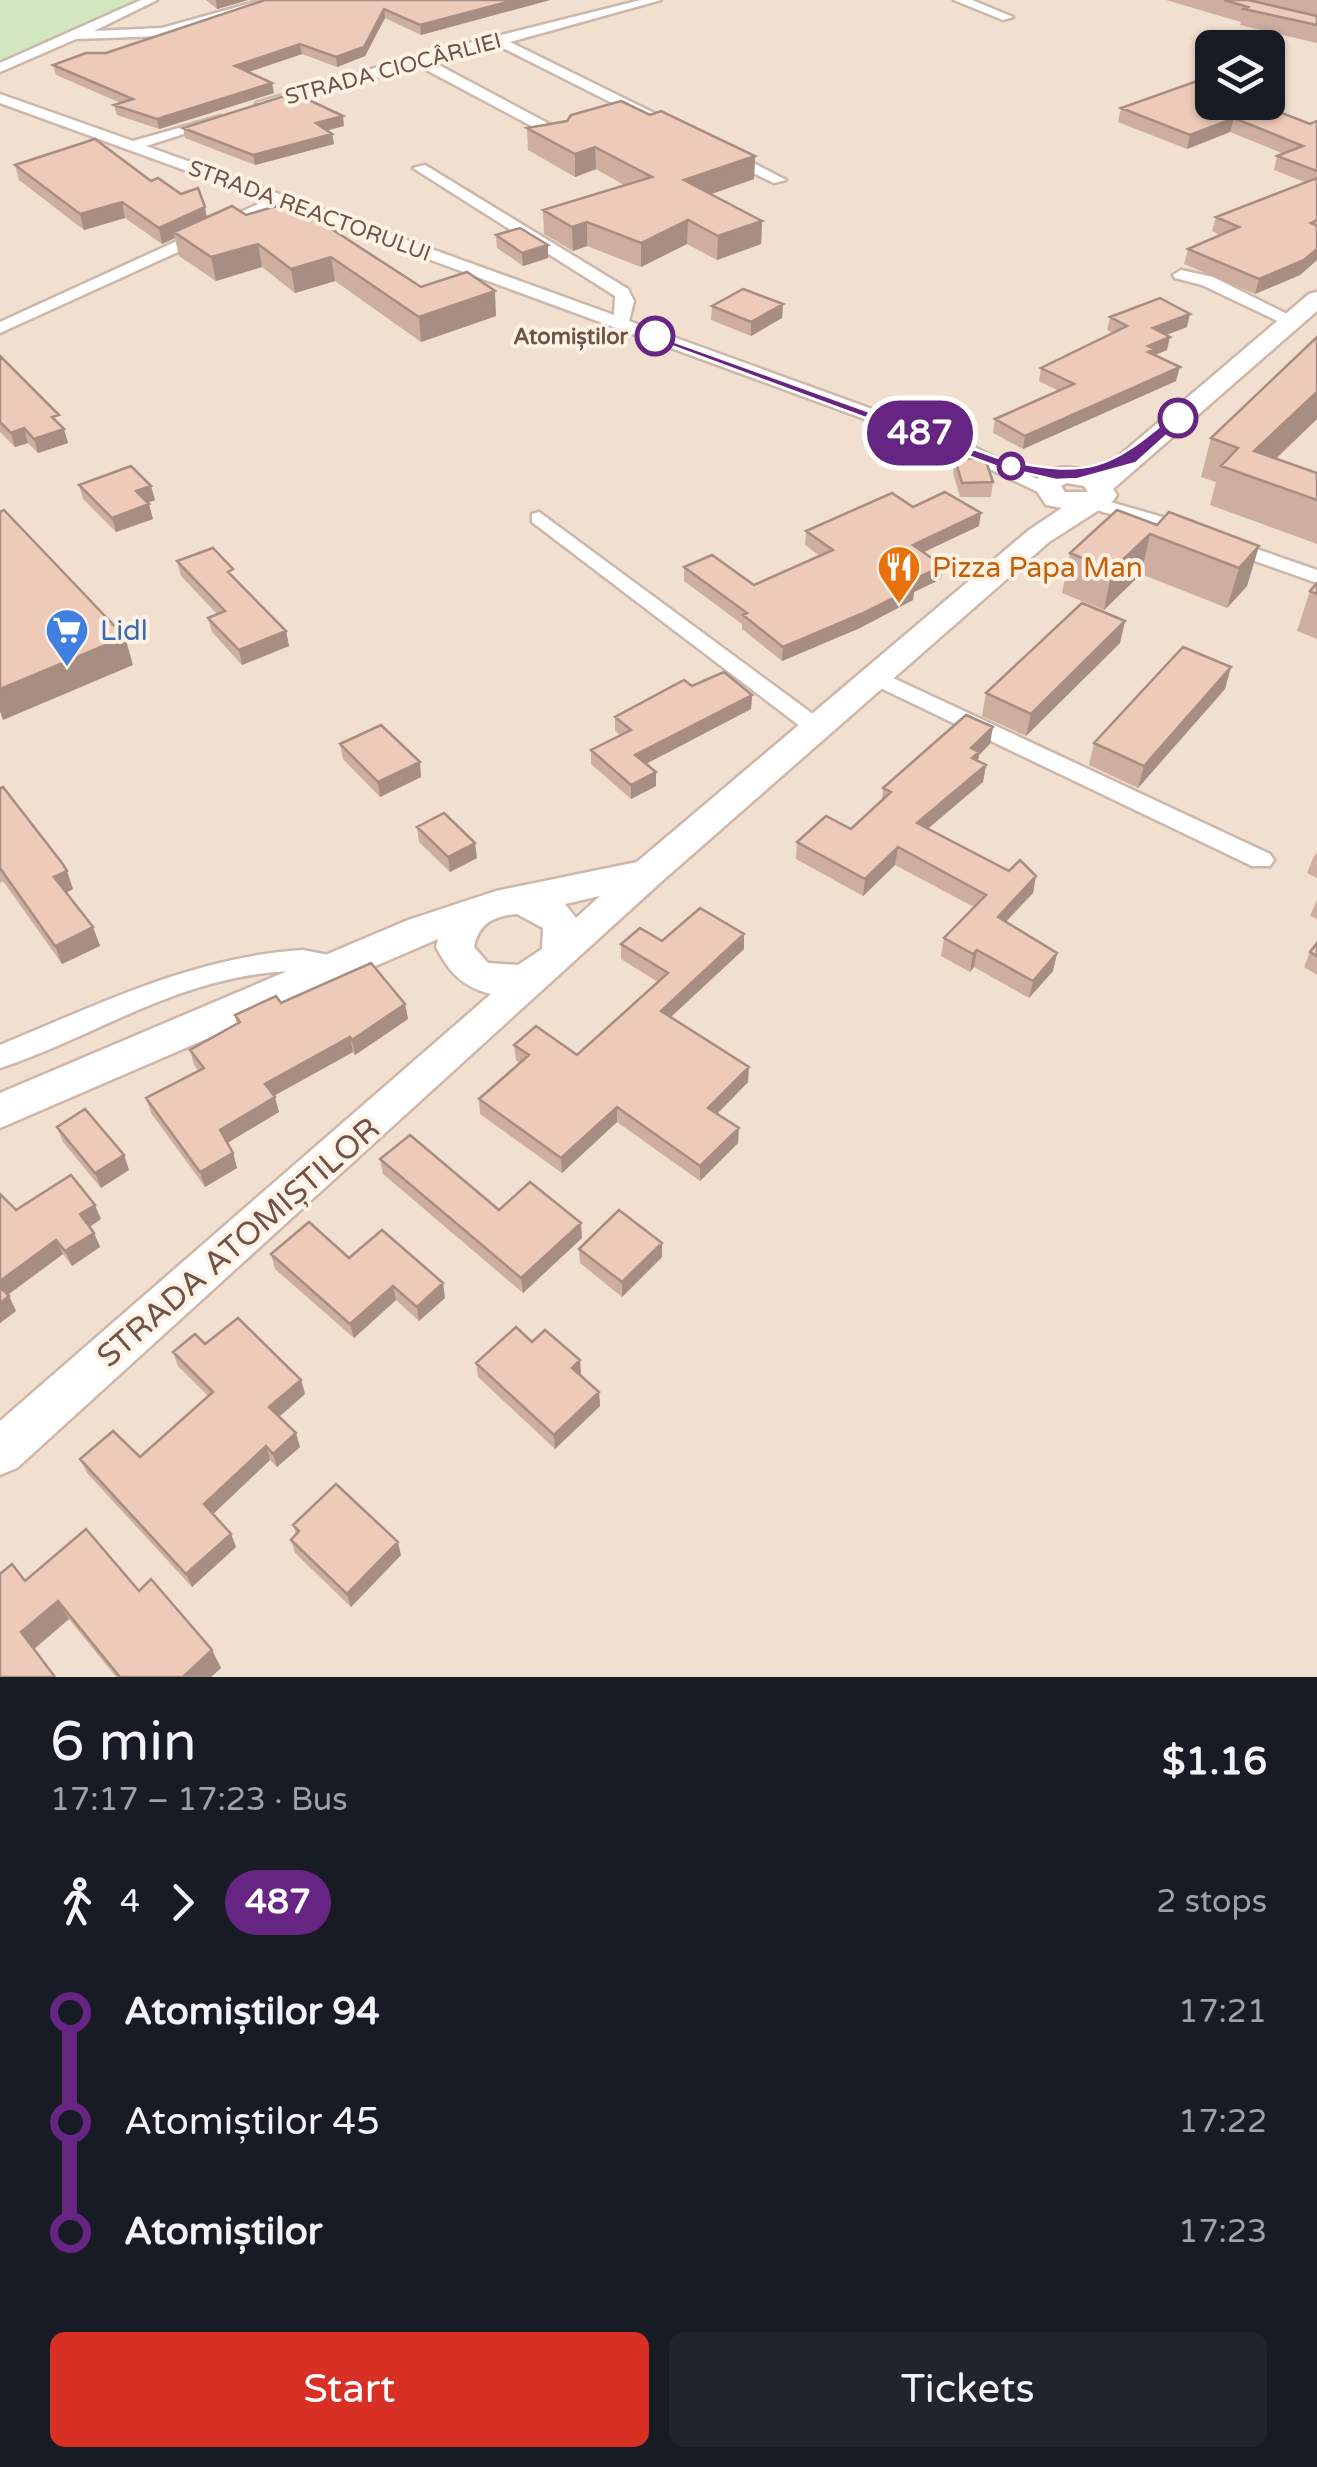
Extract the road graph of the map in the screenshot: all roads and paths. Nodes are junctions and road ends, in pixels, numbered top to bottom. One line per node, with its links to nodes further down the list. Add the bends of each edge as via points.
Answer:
1 (151, 0): 8 (street)
2 (276, 0): 8 (street, via 163,32)
3 (655, 0): 6 (street, STRADA CIOCÂRLIEI)
4 (960, 0): 7 (street)
5 (578, 6): 6 (street)
6 (598, 14): 9 (street, STRADA CIOCÂRLIEI)
7 (1007, 18)
8 (78, 35): 11 (street)
9 (496, 40): 10 (street, STRADA CIOCÂRLIEI); 15 (street)
10 (418, 60): 13 (street, STRADA CIOCÂRLIEI); 16 (street)
11 (0, 68)
12 (0, 98): 18 (street, STRADA REACTORULUI)
13 (246, 109)
14 (227, 115): 18 (street)
15 (672, 128)
16 (563, 137)
17 (708, 145): 20 (street)
18 (133, 146): 21 (street, STRADA REACTORULUI)
19 (420, 168): 24 (street, via 622,293)
20 (779, 180)
21 (280, 200): 24 (street, STRADA REACTORULUI); 25 (street)
22 (1181, 274): 23 (street)
23 (1308, 311): 26 (main road, STRADA ATOMIȘTILOR, via 1130,460)
24 (620, 323): 26 (street, STRADA REACTORULUI)
25 (0, 328)
26 (1076, 489): 28 (main road, STRADA ATOMIȘTILOR); 28 (main road); 29 (street, STRADA REACTORULUI)
27 (539, 518): 31 (street)
28 (1039, 536): 30 (main road, STRADA ATOMIȘTILOR)
29 (1317, 577)
30 (876, 677): 31 (main road, STRADA ATOMIȘTILOR); 32 (street)
31 (817, 728): 33 (main road, STRADA ATOMIȘTILOR)
32 (1262, 860)
33 (648, 873): 34 (main road, STRADA ATOMIȘTILOR); 37 (main road, STRADA ATOMIȘTILOR)
34 (519, 900): 35 (main road, via 483,907); 37 (main road, via 537,904 562,925 565,939)
35 (467, 948): 36 (main road, via 409,946); 37 (main road, via 509,981); 38 (main road)
36 (356, 960): 39 (street, via 288,958 245,966 171,988); 40 (main road)
37 (550, 964): 38 (main road, STRADA ATOMIȘTILOR)
38 (475, 1032): 41 (main road, STRADA ATOMIȘTILOR)
39 (0, 1058)
40 (0, 1111)
41 (0, 1452)

